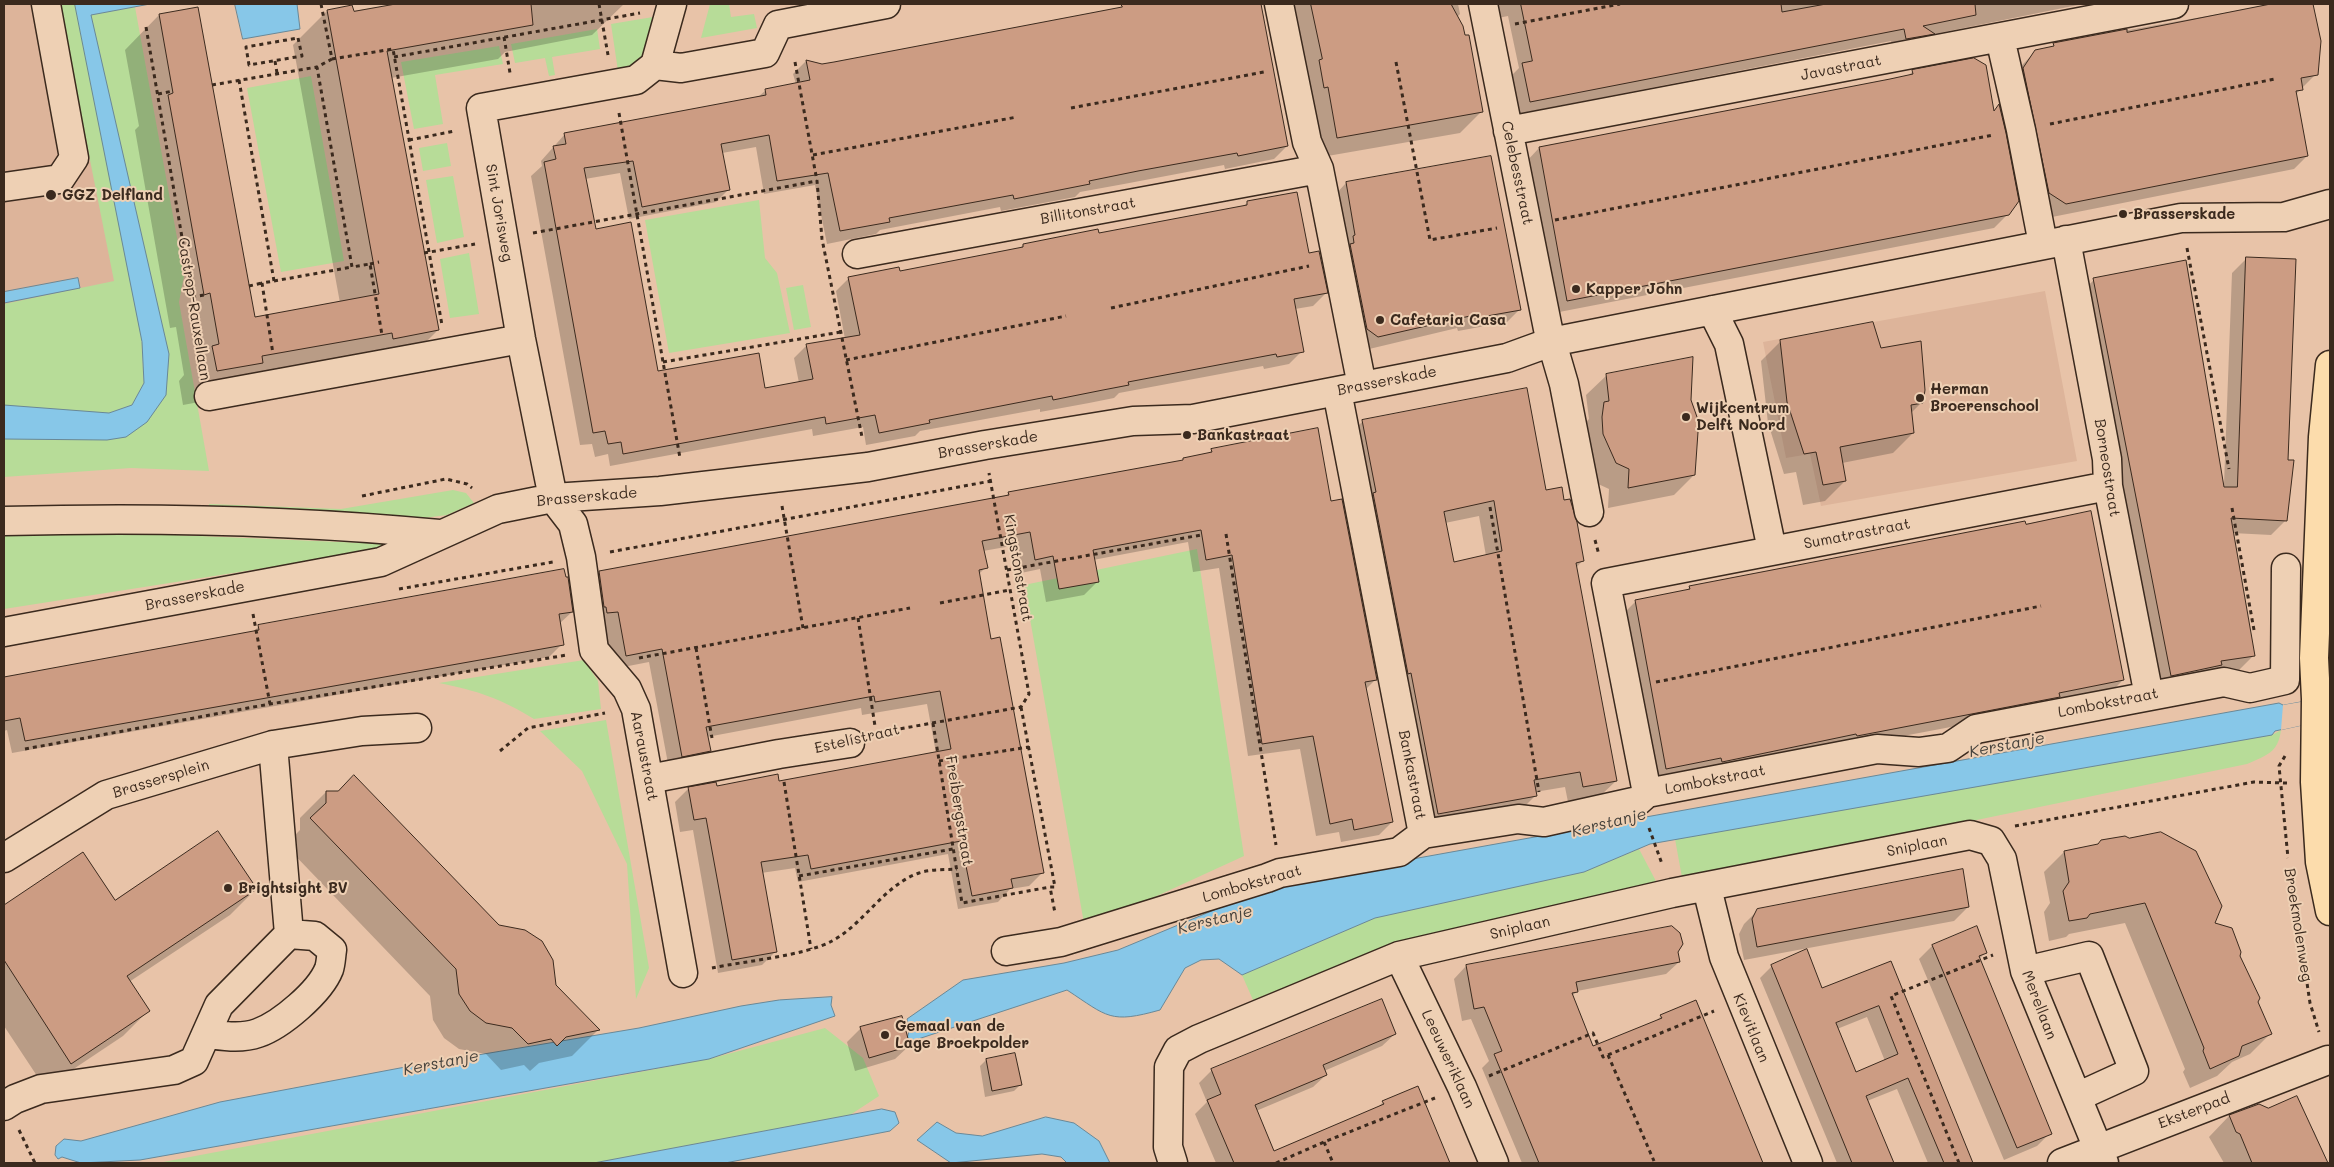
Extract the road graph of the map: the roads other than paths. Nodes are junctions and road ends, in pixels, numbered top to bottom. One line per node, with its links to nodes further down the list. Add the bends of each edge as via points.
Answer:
1 (46, 4): 12 (street, via 74,158 60,179)
2 (886, 4): 6 (street)
3 (1279, 4): 11 (street, Bankastraat, via 1307,142)
4 (2174, 4): 8 (street, Javastraat)
5 (672, 5): 9 (street)
6 (776, 14): 9 (street, via 765,53 681,68)
7 (1486, 16): 10 (street, Celebesstraat)
8 (2000, 38): 10 (street, Javastraat); 14 (street, Borneostraat, via 2021,130)
9 (655, 65): 17 (street, Sint Jorisweg, via 636,80 481,108)
10 (1508, 132): 18 (street, Celebesstraat)
11 (1319, 169): 15 (street, Billitonstraat); 20 (street, Bankastraat, via 1337,260)
12 (4, 187)
13 (2330, 204): 14 (street, Brasserskade, via 2284,217 2181,218)
14 (2054, 242): 16 (street, Brasserskade); 22 (street, Borneostraat, via 2107,459)
15 (857, 254)
16 (1712, 310): 18 (street, Brasserskade); 27 (street, via 1729,344)
17 (521, 339): 21 (street, Castrop-Rauxellaan); 23 (street, Sint Jorisweg)
18 (1551, 342): 20 (street, Brasserskade, via 1507,358); 24 (street, via 1564,384)
19 (2330, 365): 40 (main road, Broekmolenweg, via 2323,437 2314,658 2315,782 2320,862)
20 (1349, 389): 23 (street, Brasserskade, via 1193,419 1133,421 868,467 685,488); 36 (street, Bankastraat)
21 (209, 396)
22 (2108, 486): 27 (street, Sumatrastraat); 30 (street, Borneostraat)
23 (553, 498): 26 (street, Brasserskade, via 498,509); 34 (street, Aaraustraat, via 573,524 600,657 627,689 636,709)
24 (1589, 512)
25 (4, 521): 26 (street, Brasserskade, via 127,518)
26 (441, 534): 29 (street, Brasserskade, via 381,562)
27 (1772, 550): 35 (street, Sumatrastraat, via 1606,583)
28 (2286, 568): 30 (street, Lombokstraat, via 2285,680 2250,688 2224,682)
29 (4, 632)
30 (2149, 696): 35 (street, Lombokstraat, via 1976,729 1948,748 1919,752 1877,749)
31 (417, 728): 33 (street, Brassersplein, via 362,731)
32 (850, 743): 34 (street, Estelístraat)
33 (273, 745): 38 (street, Brassersplein, via 106,795); 41 (street)
34 (649, 779): 45 (street, Aaraustraat)
35 (1646, 793): 36 (street, Lombokstraat, via 1638,800 1544,822 1518,819)
36 (1423, 834): 42 (street, Lombokstraat, via 1399,852 1290,871 1060,942)
37 (1991, 842): 39 (street, Sniplaan, via 1970,835); 44 (street, Merellaan, via 2002,859)
38 (4, 858)
39 (1706, 888): 43 (street, Sniplaan); 53 (street, Kievitlaan, via 1724,958)
40 (2330, 911)
41 (289, 934): 46 (street, via 219,1005); 46 (street, via 315,936 332,950 330,968 318,988 279,1022 258,1033 234,1037)
42 (1006, 951)
43 (1400, 956): 51 (street, Sniplaan, via 1178,1050 1169,1067 1168,1147); 52 (street, Leeuweriklaan)
44 (2025, 971): 48 (street, Merellaan); 48 (street, via 2089,956 2134,1072)
45 (683, 973)
46 (207, 1034): 49 (street, via 194,1061 174,1070 41,1089)
47 (2328, 1060): 50 (street, Eksterpad)
48 (2077, 1097): 50 (street, Merellaan)
49 (5, 1106)
50 (2101, 1156): 54 (street, Eksterpad)
51 (1173, 1163)
52 (1494, 1163)
53 (1808, 1163)
54 (2062, 1163)

